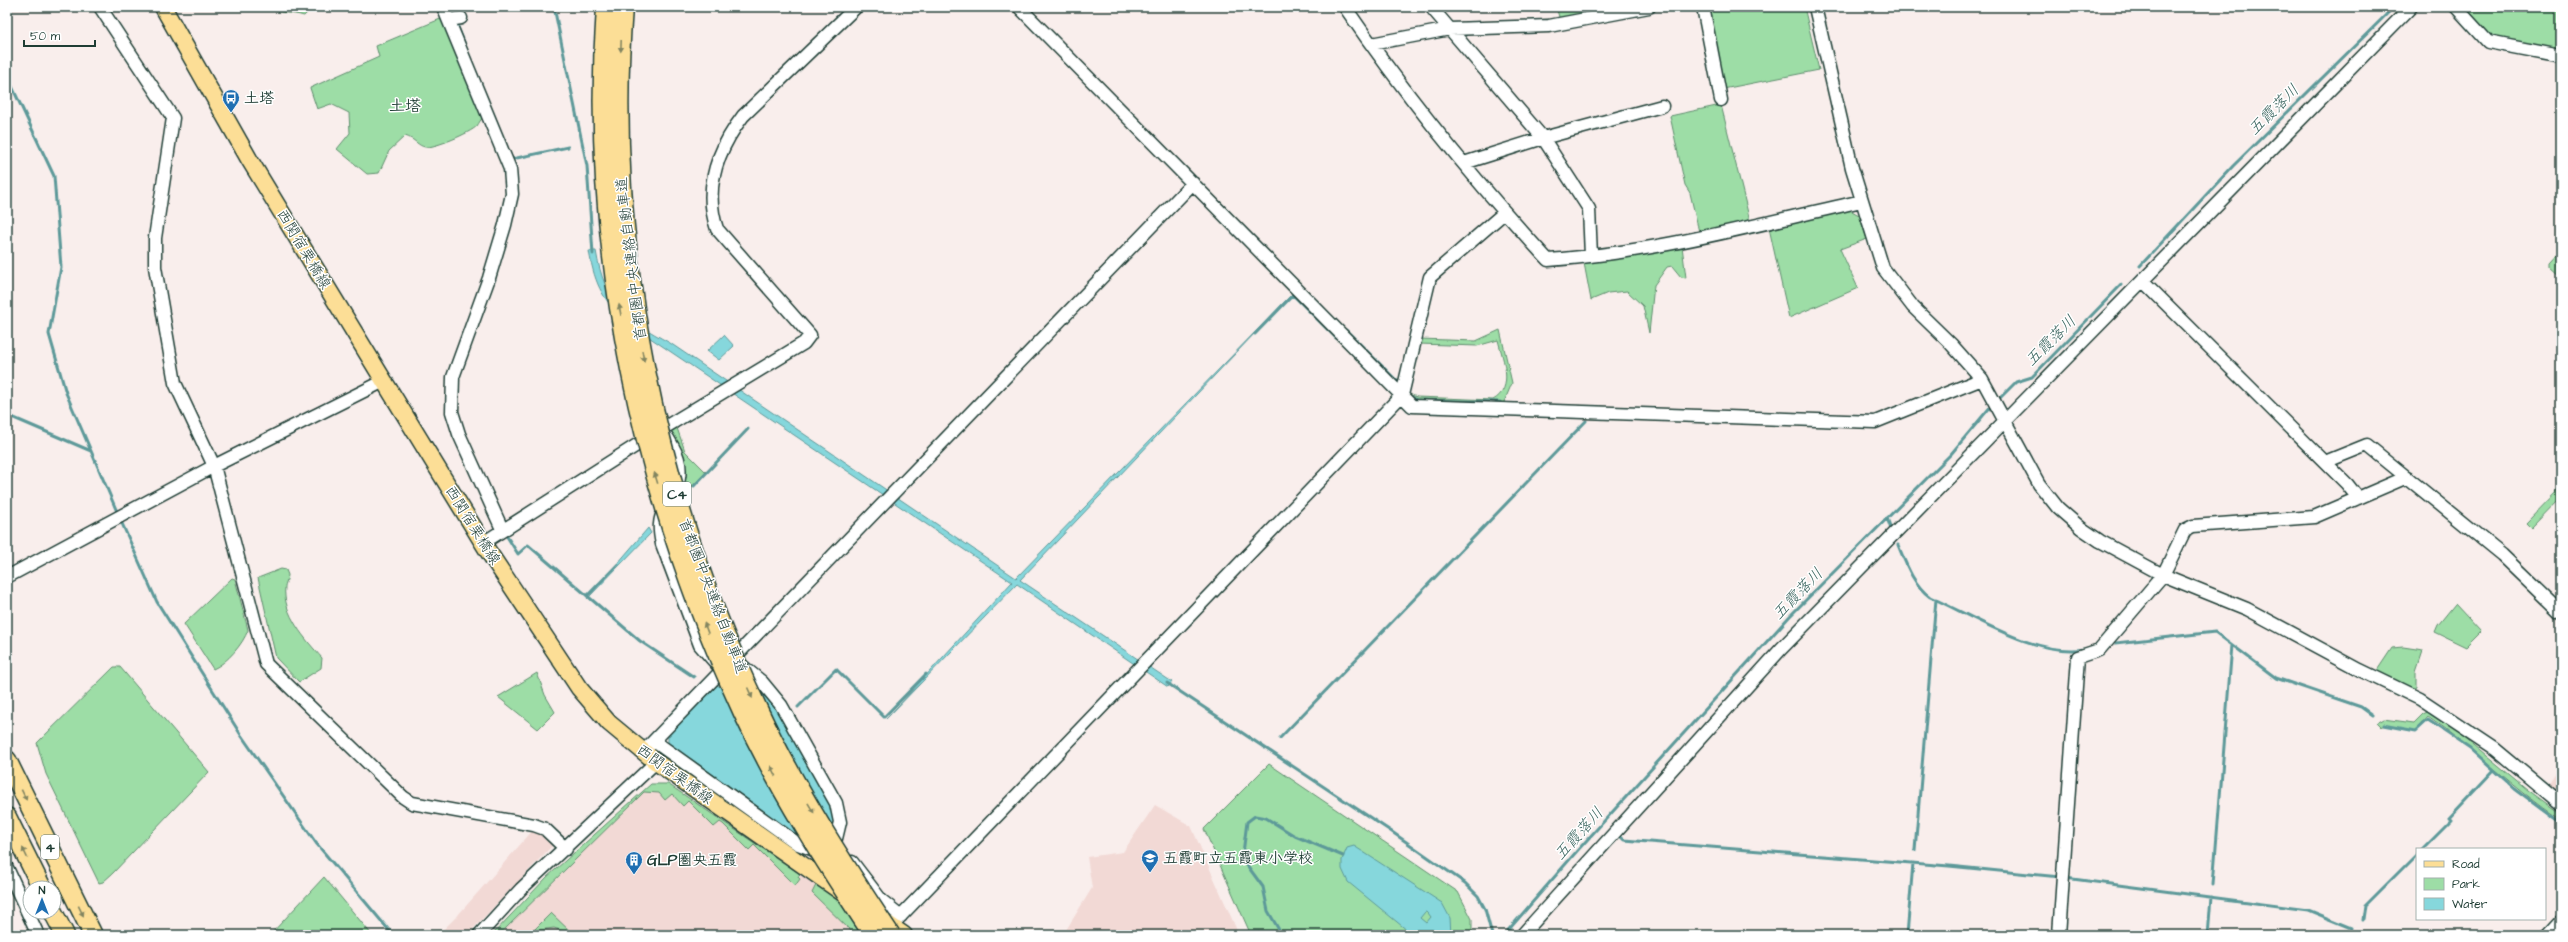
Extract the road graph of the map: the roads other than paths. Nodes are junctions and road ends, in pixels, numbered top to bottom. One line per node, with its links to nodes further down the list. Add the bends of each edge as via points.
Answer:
1 (100, 7): 33 (street, via 173,118 155,238 155,267 175,383)
2 (163, 7): 28 (main road, 西関宿栗橋線, via 249,159)
3 (443, 7): 36 (street, via 453,20 510,169 512,194 505,225 489,278 453,376 452,412 459,434)
4 (606, 7): 59 (highway, 首都圏中央連絡自動車道 / C4, one-way to 4, bridge, via 786,796 744,716 706,630 653,468 633,383 610,234 603,108)
5 (623, 7): 54 (highway, 首都圏中央連絡自動車道 / C4, one-way to 54, bridge, via 619,108 626,232 633,297 647,378 668,466 691,543 721,624 758,710 799,788 854,880)
6 (856, 7): 31 (street, via 743,116 727,136 719,155 712,190 713,216 717,229 810,335 804,343)
7 (1019, 7): 22 (street)
8 (1345, 7): 16 (street)
9 (1430, 7): 15 (street)
10 (1649, 7): 15 (street, via 1549,26)
11 (1703, 7): 18 (street)
12 (1815, 7): 23 (street)
13 (2411, 7): 26 (street)
14 (2456, 7): 17 (street, via 2488,42)
15 (1450, 29): 16 (street); 20 (street)
16 (1370, 44): 21 (street)
17 (2561, 56)
18 (1721, 100)
19 (1662, 106): 20 (street)
20 (1544, 138): 21 (street); 25 (street, via 1589,209)
21 (1464, 163): 24 (street)
22 (1193, 183): 29 (street); 41 (street)
23 (1862, 201): 25 (street, via 1679,242); 27 (street, via 1883,268 1913,307)
24 (1504, 213): 25 (street, via 1548,260); 29 (street, via 1430,276)
25 (1591, 256)
26 (2143, 281): 30 (street); 32 (street)
27 (1982, 379): 29 (street, via 1875,422 1412,406); 30 (street)
28 (384, 381): 33 (street); 37 (main road, 西関宿栗橋線)
29 (1402, 395): 54 (street, via 1137,670)
30 (2004, 416): 38 (street, via 2039,484 2058,508 2080,528 2100,541); 60 (street, via 1781,649)
31 (662, 429): 36 (street); 42 (street, via 678,453 680,474 676,488 660,517 662,544 700,645)
32 (2325, 462): 34 (street, via 2367,445); 35 (street)
33 (214, 466): 39 (street); 48 (street, via 266,664 412,803 534,825 545,829)
34 (2407, 477): 35 (street); 40 (street, via 2502,555)
35 (2358, 498): 38 (street, via 2314,517 2193,526 2180,536)
36 (502, 529): 37 (street)
37 (483, 543): 43 (main road, 西関宿栗橋線, via 579,688 609,723)
38 (2163, 575): 46 (street, via 2247,609 2420,699 2495,749); 61 (street, via 2099,650 2078,657)
39 (7, 577)
40 (2561, 612)
41 (733, 658): 42 (street); 49 (street, via 762,682 780,706 836,803 840,822)
42 (722, 670): 43 (street)
43 (649, 746): 45 (main road, 西関宿栗橋線); 49 (street, via 798,844 815,852)
44 (7, 760): 57 (highway, 4, one-way to 57)
45 (656, 762): 48 (street); 54 (main road, 西関宿栗橋線)
46 (2561, 804)
47 (7, 817): 51 (highway, 4, one-way to 47)
48 (566, 849): 58 (street, via 521,890)
49 (832, 853): 54 (street, via 852,863 882,900)
50 (7, 868): 55 (street)
51 (38, 880)
52 (57, 920): 56 (highway)
53 (2561, 921): 62 (street)
54 (897, 928)
55 (38, 935)
56 (65, 935)
57 (93, 935)
58 (479, 935)
59 (873, 935)
60 (1522, 935)
61 (2059, 935)
62 (2548, 935)

